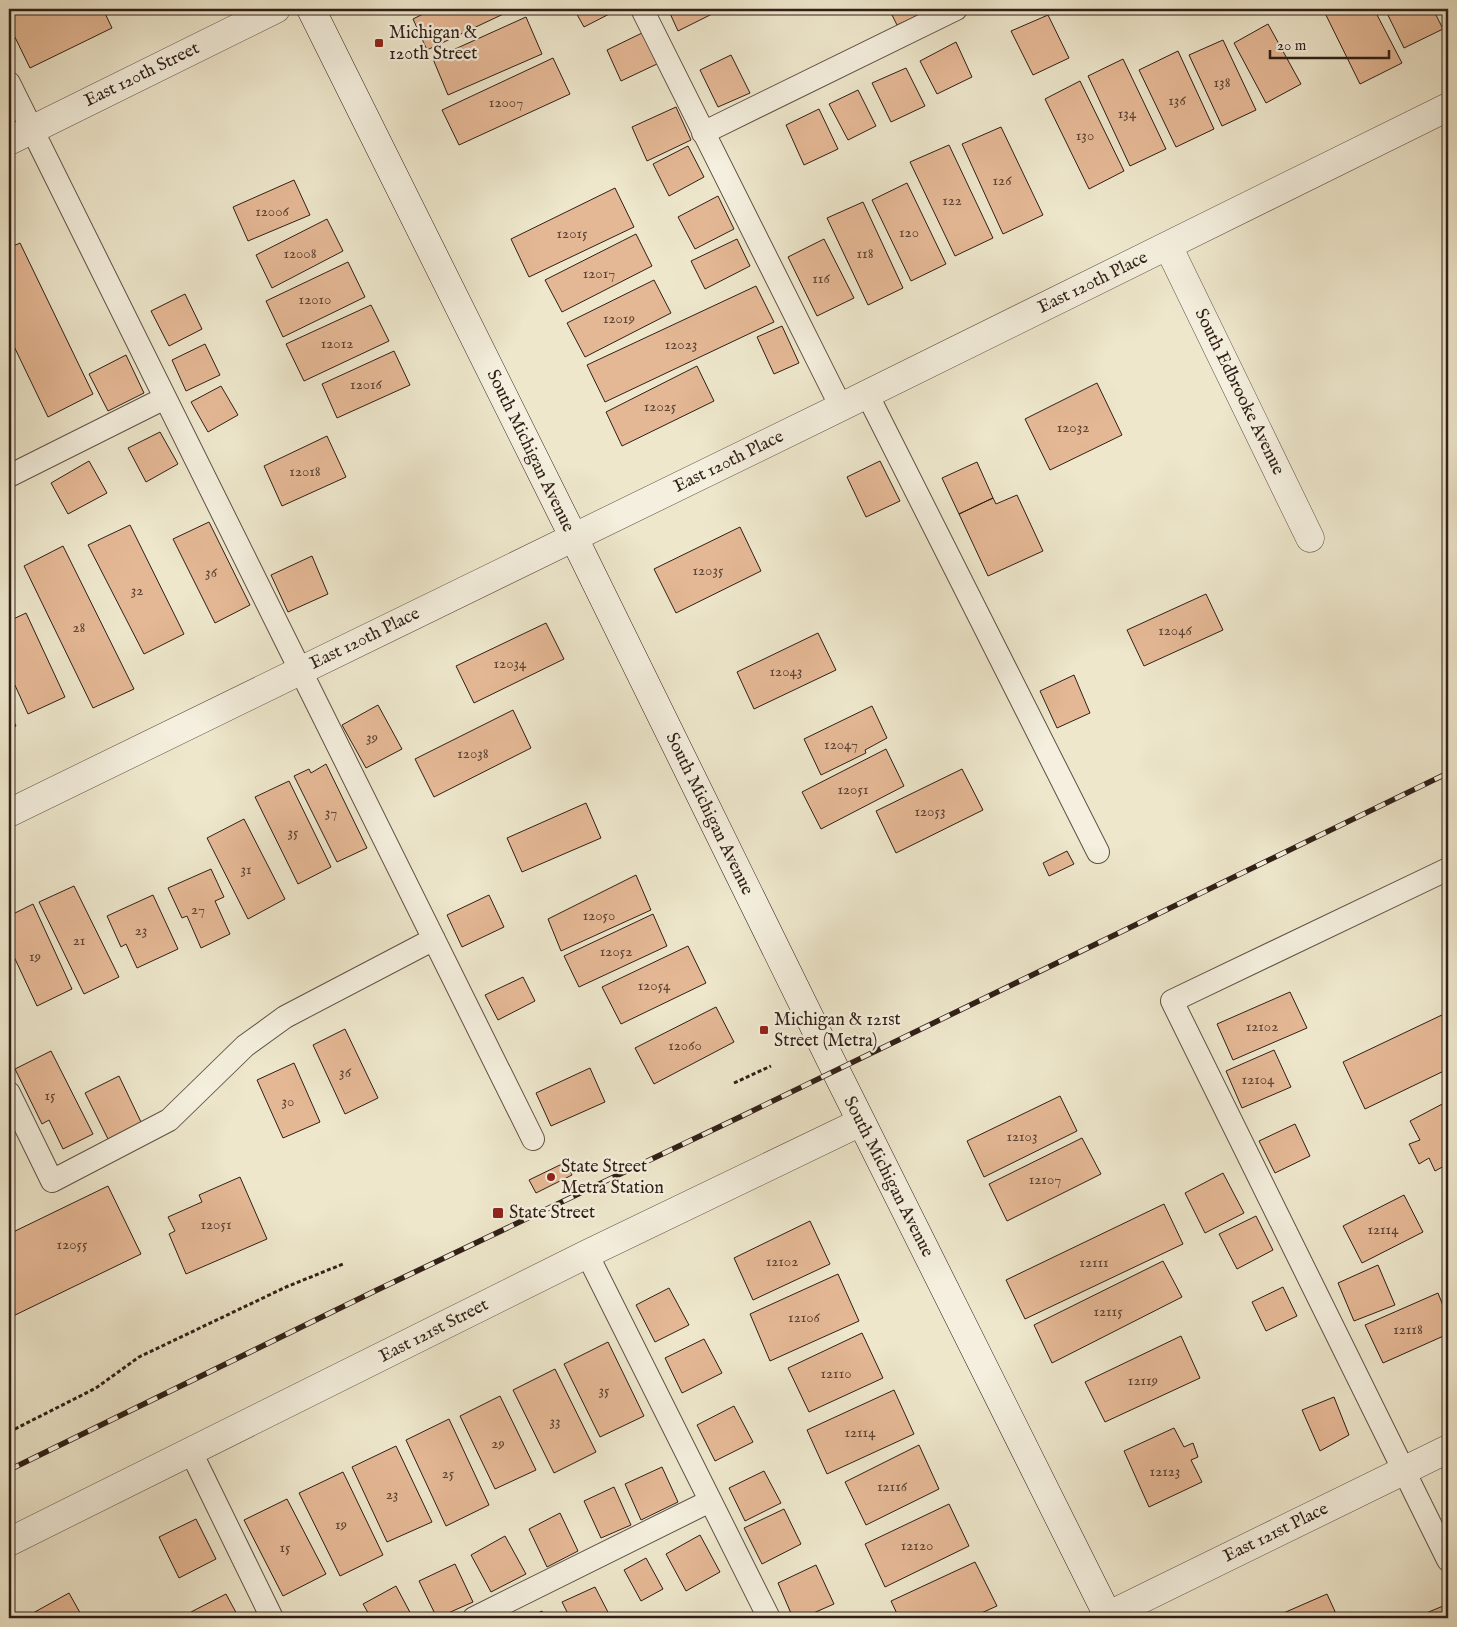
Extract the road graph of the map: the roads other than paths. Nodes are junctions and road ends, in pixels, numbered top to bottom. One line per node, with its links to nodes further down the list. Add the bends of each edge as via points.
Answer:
1 (276, 9): 8 (street, East 120th Street)
2 (311, 9): 14 (street, South Michigan Avenue)
3 (642, 9): 7 (lane)
4 (956, 9): 7 (lane)
5 (9, 83): 8 (lane)
6 (1448, 107): 9 (street, East 120th Place)
7 (703, 133): 12 (lane)
8 (20, 135): 11 (lane)
9 (1168, 246): 10 (street, East 120th Place); 15 (street, South Edbrooke Avenue)
10 (867, 394): 12 (street, East 120th Place); 18 (lane)
11 (165, 398): 13 (lane); 16 (lane)
12 (841, 407): 14 (street, East 120th Place)
13 (9, 476)
14 (574, 538): 16 (street, East 120th Place); 22 (street, South Michigan Avenue)
15 (1310, 538)
16 (301, 671): 17 (street, East 120th Place); 20 (lane)
17 (9, 813)
18 (1098, 852)
19 (1448, 869): 27 (lane, via 1172,1001)
20 (434, 939): 21 (lane, via 285,1017 245,1046 170,1120 52,1181); 23 (lane)
21 (9, 1093)
22 (861, 1122): 24 (street, East 121st Street); 31 (street, South Michigan Avenue)
23 (533, 1139)
24 (587, 1254): 26 (street, East 121st Street); 28 (lane)
25 (1448, 1449): 27 (street, East 121st Place)
26 (191, 1452): 29 (street, East 121st Street); 32 (lane)
27 (1404, 1471): 30 (lane); 31 (street, East 121st Place)
28 (710, 1501): 33 (lane); 34 (lane)
29 (9, 1542)
30 (1448, 1560)
31 (1107, 1617)
32 (272, 1618)
33 (474, 1618)
34 (769, 1618)

